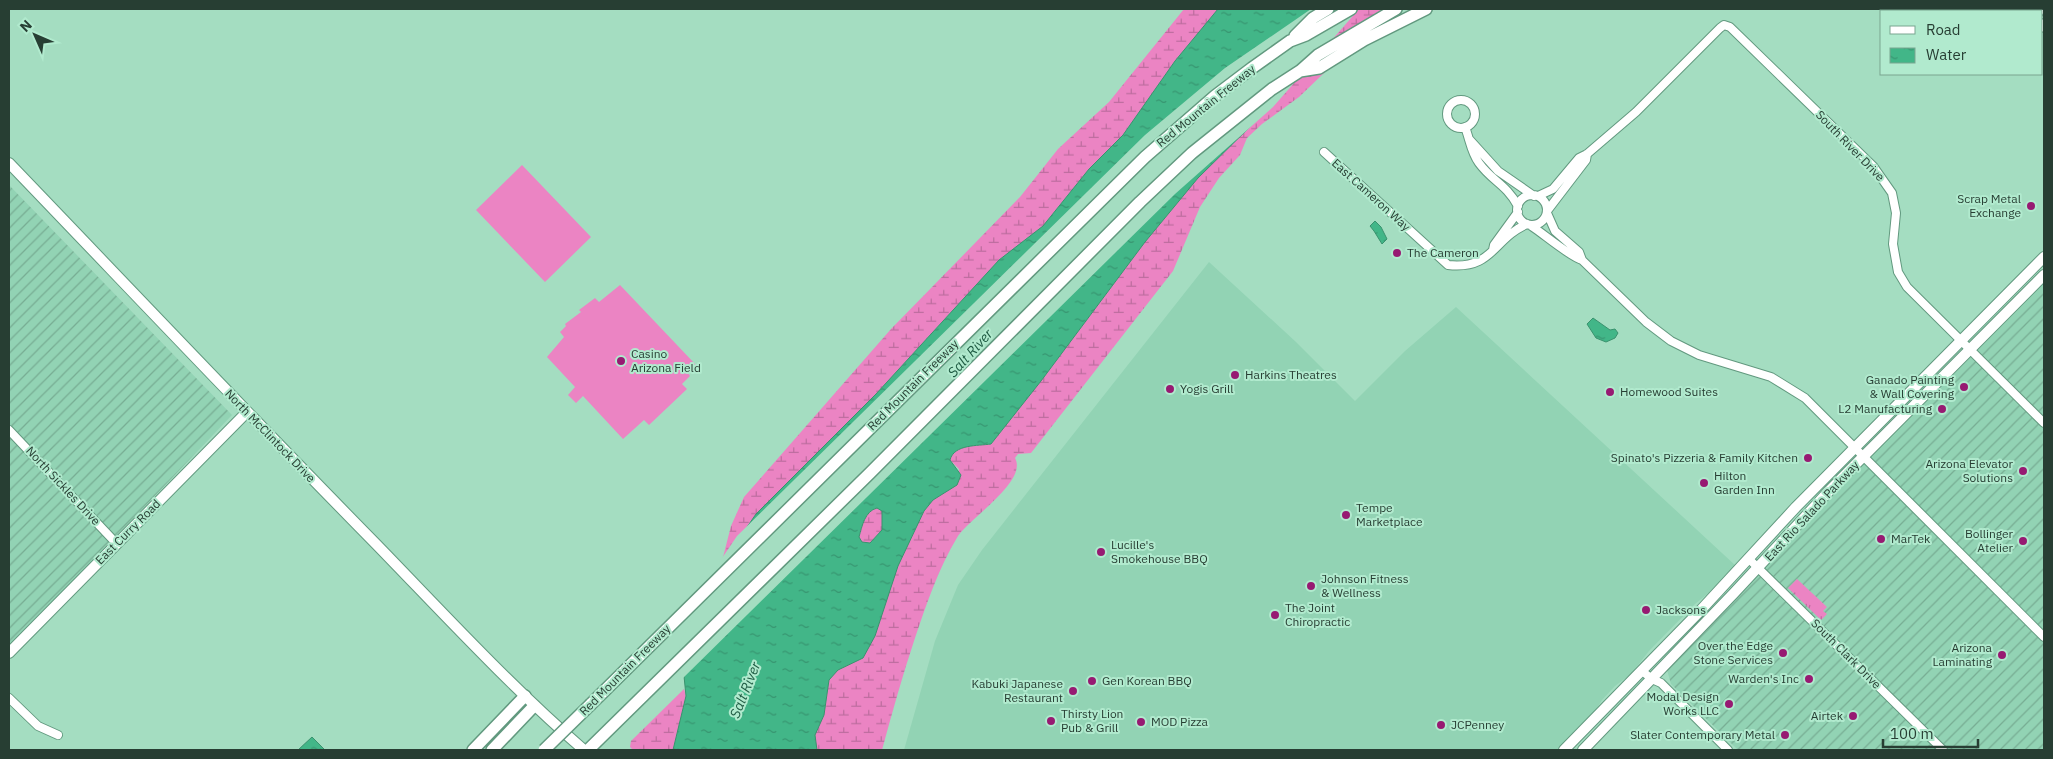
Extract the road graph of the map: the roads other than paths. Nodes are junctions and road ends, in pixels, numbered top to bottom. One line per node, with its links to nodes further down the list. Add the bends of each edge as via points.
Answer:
1 (1328, 9): 6 (highway, via 1312,18)
2 (1351, 9): 6 (highway, Red Mountain Freeway)
3 (1396, 9): 7 (highway, via 1318,55)
4 (1413, 9): 7 (highway)
5 (1426, 9): 7 (highway, via 1364,40 1319,68)
6 (1290, 41): 41 (highway, Red Mountain Freeway, bridge, via 1215,96 1145,157)
7 (1300, 71): 43 (highway, via 1214,134 1140,202)
8 (1465, 127): 9 (street)
9 (1470, 139): 13 (street, via 1498,171); 14 (street, via 1478,162 1507,188)
10 (1324, 152): 17 (street, East Cameron Way, via 1448,265 1473,265)
11 (1587, 154): 13 (street, via 1579,158 1554,189); 15 (street, via 1586,160); 21 (street, South River Drive, via 1637,111 1724,25 1730,27 1851,144 1888,186 1896,213 1894,244 1898,272 1907,287)
12 (9, 163): 23 (main road, North McClintock Drive)
13 (1536, 196): 14 (street, via 1524,198); 15 (street, via 1544,201)
14 (1518, 209): 16 (street, via 1521,220); 17 (street, East Cameron Way)
15 (1547, 212): 16 (street, via 1542,222); 19 (street, via 1555,231 1579,252)
16 (1529, 224): 17 (street, East Cameron Way, via 1511,232); 19 (street)
17 (1493, 250)
18 (2044, 257): 21 (main road, East Rio Salado Parkway)
19 (1582, 260): 26 (street, via 1660,334 1694,353 1784,384 1810,403)
20 (2044, 275): 22 (main road, East Rio Salado Parkway)
21 (1962, 341): 22 (street, South River Drive); 26 (main road, East Rio Salado Parkway)
22 (1970, 350): 24 (street, South River Drive); 27 (main road, East Rio Salado Parkway)
23 (247, 412): 28 (main road, East Curry Road); 35 (main road, North McClintock Drive)
24 (2044, 423)
25 (9, 430): 28 (street, North Sickles Drive)
26 (1855, 448): 27 (street); 29 (main road, East Rio Salado Parkway)
27 (1863, 457): 30 (main road, East Rio Salado Parkway); 31 (street)
28 (116, 543): 32 (main road, East Curry Road)
29 (1749, 559): 30 (street, South Clark Drive); 33 (main road, East Rio Salado Parkway)
30 (1758, 568): 34 (main road, East Rio Salado Parkway); 47 (street, South Clark Drive)
31 (2044, 637)
32 (9, 653)
33 (1645, 667): 34 (street); 44 (main road, East Rio Salado Parkway)
34 (1657, 679): 45 (main road, East Rio Salado Parkway); 46 (street)
35 (525, 696): 37 (main road, North McClintock Drive); 39 (highway)
36 (9, 698): 38 (street, via 38,726)
37 (534, 706): 40 (highway); 42 (main road, North McClintock Drive)
38 (58, 735)
39 (473, 750)
40 (492, 750)
41 (544, 750)
42 (584, 750)
43 (588, 750)
44 (1564, 750)
45 (1583, 750)
46 (1728, 750)
47 (1943, 750)

